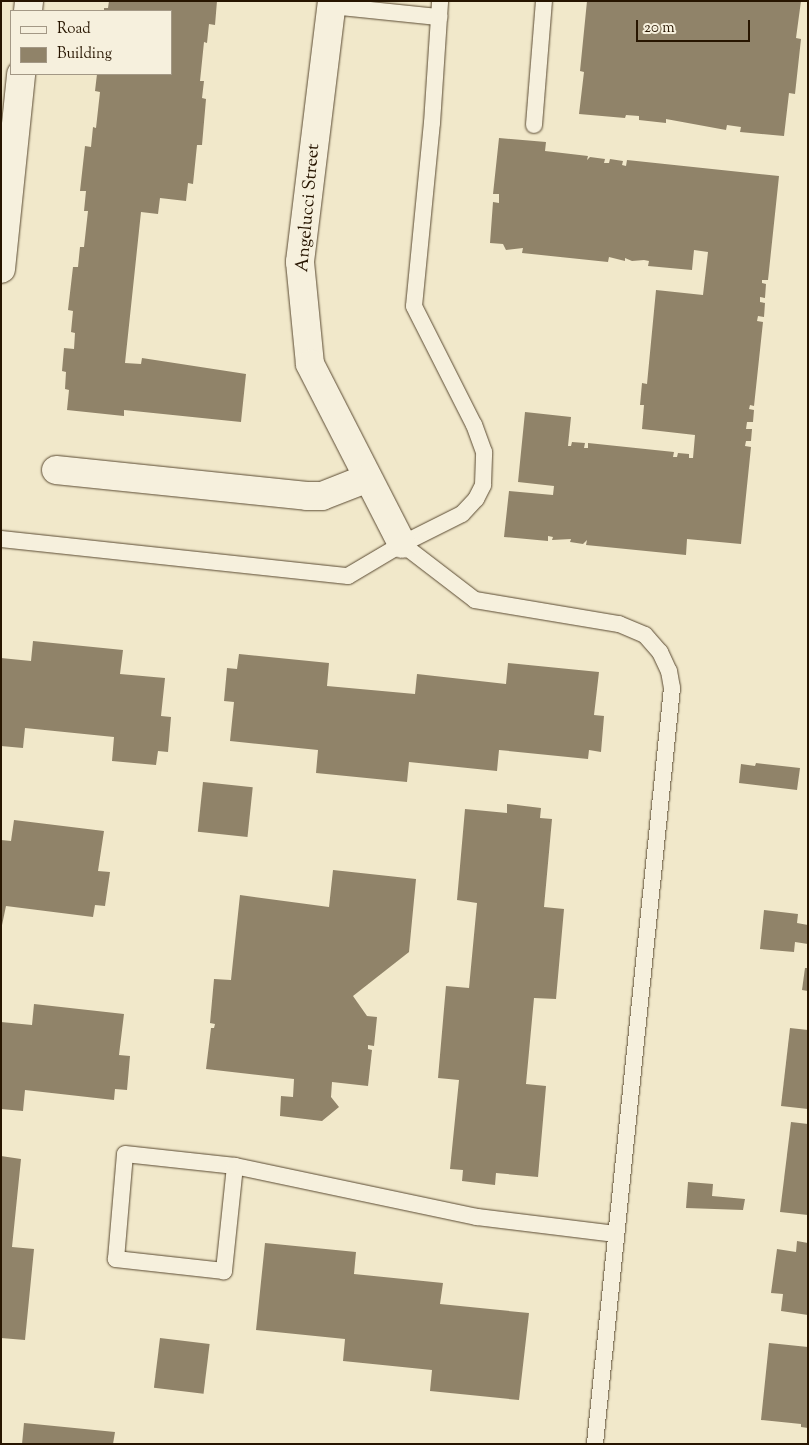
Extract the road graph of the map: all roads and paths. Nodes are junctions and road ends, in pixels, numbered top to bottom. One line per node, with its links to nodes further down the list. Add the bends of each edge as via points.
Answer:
1 (544, 1): 5 (lane)
2 (332, 3): 3 (lane); 8 (street, Angelucci Street, via 300,262 310,364)
3 (440, 9): 10 (lane, via 414,306 474,425 485,467 483,485 462,514)
4 (22, 75): 6 (street)
5 (534, 125)
6 (1, 269)
7 (56, 470): 8 (street, via 256,493 315,496 338,491)
8 (368, 478): 10 (street, Angelucci Street)
9 (1, 539): 10 (lane, via 348,576)
10 (402, 544): 12 (lane, via 475,600 619,624 645,635 660,652 668,671 672,688)
11 (235, 1166): 11 (lane, via 126,1154 116,1259 224,1271); 12 (lane, via 477,1217)
12 (616, 1234): 13 (lane)
13 (595, 1444)

